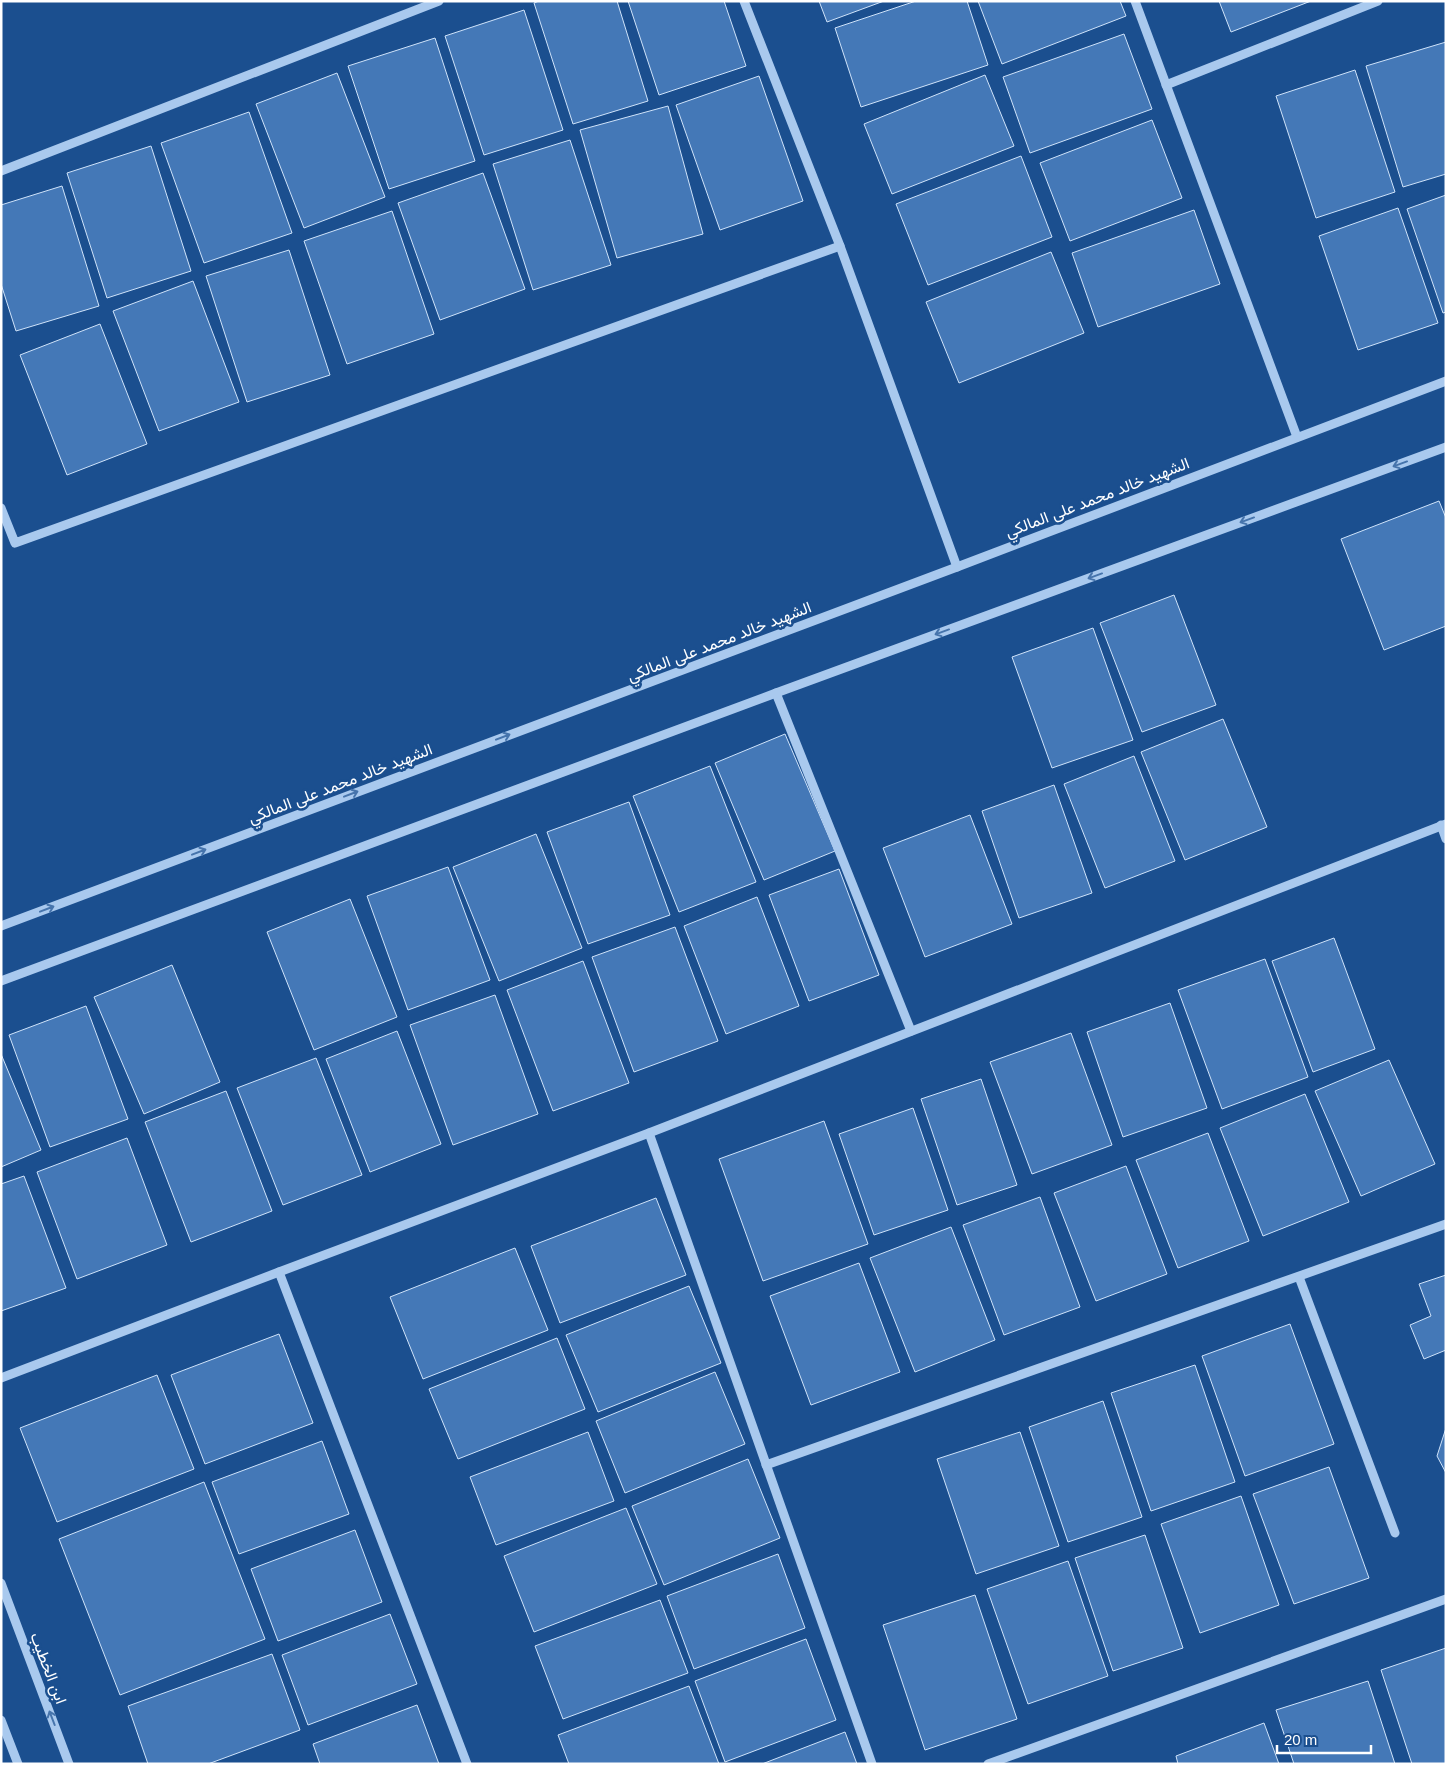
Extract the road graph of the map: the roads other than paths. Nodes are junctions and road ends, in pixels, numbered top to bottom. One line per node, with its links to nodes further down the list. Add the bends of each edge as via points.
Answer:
1 (439, 1): 6 (street)
2 (744, 1): 7 (street)
3 (1135, 1): 5 (street)
4 (1378, 1): 5 (street)
5 (1166, 85): 9 (street)
6 (1, 171)
7 (840, 246): 11 (street, via 14,543); 12 (street)
8 (1446, 381): 9 (street, الشهيد خالد محمد على المالكي)
9 (1297, 437): 12 (street, الشهيد خالد محمد على المالكي)
10 (1446, 447): 13 (street, one-way to 13)
11 (1, 508)
12 (957, 568): 16 (street, الشهيد خالد محمد على المالكي, one-way to 12)
13 (776, 693): 17 (street); 18 (street)
14 (1443, 824): 15 (street); 18 (street)
15 (1446, 839)
16 (1, 926)
17 (1, 981)
18 (911, 1031): 19 (street)
19 (649, 1133): 21 (street); 24 (street)
20 (1446, 1224): 22 (street)
21 (279, 1272): 23 (street); 31 (street)
22 (1299, 1277): 24 (street); 25 (street)
23 (1, 1378)
24 (766, 1465): 32 (street)
25 (1395, 1533)
26 (1, 1583): 30 (street, ابن الخطيب, one-way to 26)
27 (1446, 1599): 33 (street)
28 (1, 1720): 29 (street)
29 (14, 1763)
30 (69, 1764)
31 (467, 1764)
32 (872, 1764)
33 (988, 1764)

